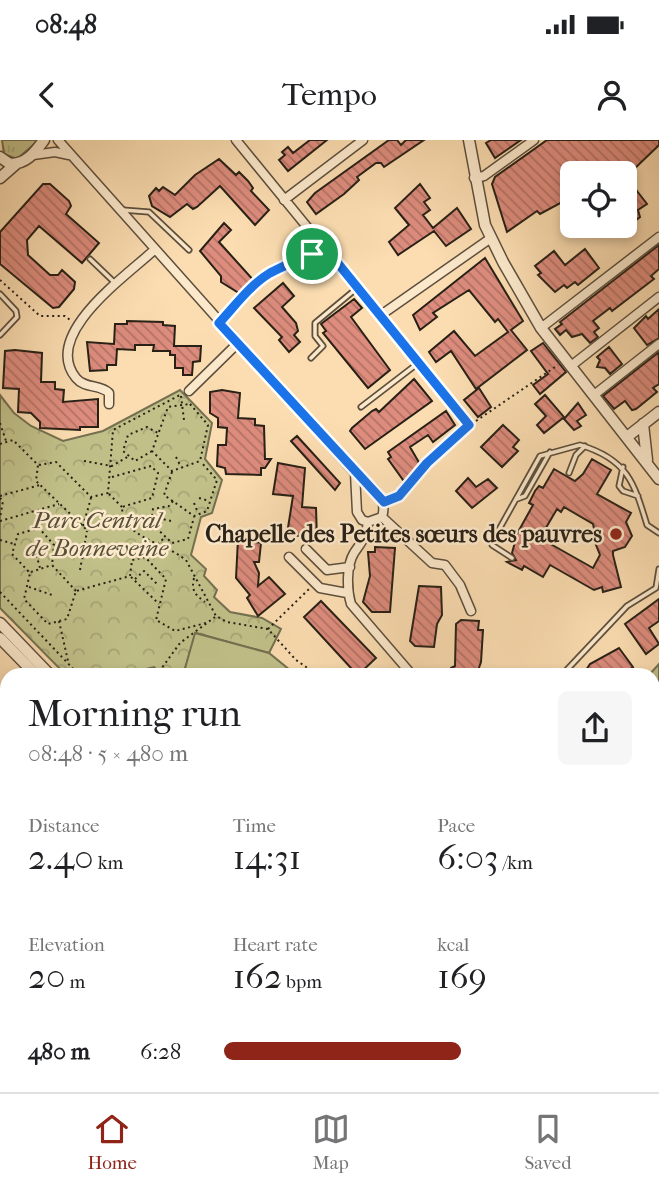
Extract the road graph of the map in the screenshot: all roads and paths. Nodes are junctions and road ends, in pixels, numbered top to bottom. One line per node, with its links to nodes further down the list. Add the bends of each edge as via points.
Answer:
1 (44, 140): 7 (street)
2 (58, 140): 8 (street)
3 (236, 140): 13 (street)
4 (363, 140): 13 (street)
5 (469, 140): 12 (street)
6 (534, 140): 12 (street, via 484,176)
7 (33, 155): 8 (street); 10 (street)
8 (69, 155): 14 (street)
9 (0, 157): 10 (street)
10 (16, 164): 11 (street)
11 (0, 178)
12 (474, 178): 16 (street)
13 (285, 200): 17 (street)
14 (117, 210): 18 (lane, via 149,212); 19 (street)
15 (659, 237): 29 (street)
16 (491, 238): 26 (street); 29 (street)
17 (323, 245): 23 (street); 27 (path, via 303,261 271,272)
18 (188, 250)
19 (153, 251): 22 (street); 27 (street)
20 (90, 259): 22 (lane)
21 (0, 280): 28 (path, via 40,316 65,316)
22 (117, 285): 28 (street)
23 (358, 287): 26 (street); 33 (lane, via 315,323 315,336 323,346)
24 (0, 294): 30 (lane, via 17,317)
25 (659, 297): 35 (street)
26 (381, 315): 34 (street)
27 (219, 323): 31 (street)
28 (77, 324): 38 (street, via 66,349 68,365 83,385 105,389)
29 (541, 328): 35 (street)
30 (0, 335)
31 (238, 344): 36 (street); 64 (street)
32 (659, 344): 37 (street)
33 (311, 358)
34 (418, 362): 40 (lane); 45 (street)
35 (568, 363): 37 (street); 45 (path)
36 (185, 393): 39 (path); 59 (path, via 113,430)
37 (594, 396): 47 (street)
38 (109, 404)
39 (182, 405): 42 (path); 46 (path, via 168,407); 56 (path, via 190,404 208,425)
40 (361, 407)
41 (659, 412): 44 (street)
42 (184, 420)
43 (0, 423): 48 (path)
44 (643, 424): 47 (street); 54 (street)
45 (469, 425): 57 (street)
46 (159, 433): 51 (path); 52 (path, via 146,426 128,435 123,451)
47 (627, 437): 54 (street)
48 (6, 442): 49 (path); 58 (path, via 13,440)
49 (0, 444)
50 (585, 446): 60 (lane); 63 (lane); 98 (lane, via 550,452 525,496 515,500 492,545)
51 (152, 451): 52 (path, via 135,461); 62 (path)
52 (129, 456): 59 (path)
53 (176, 457): 61 (path)
54 (647, 460): 66 (street)
55 (84, 461): 59 (path)
56 (200, 461): 61 (path); 74 (path, via 217,480)
57 (427, 463): 75 (path, via 399,496)
58 (38, 465): 67 (path, via 36,481); 71 (path, via 56,462)
59 (111, 466): 65 (path)
60 (623, 467): 69 (lane); 69 (lane, via 619,486)
61 (181, 468): 62 (path)
62 (172, 471): 73 (path, via 164,495)
63 (569, 472)
64 (355, 473): 75 (street); 86 (street, via 357,512)
65 (111, 477): 68 (path); 78 (path, via 151,466 158,473 152,498)
66 (659, 479)
67 (40, 485): 70 (path); 77 (path)
68 (108, 493): 71 (path); 78 (path)
69 (638, 496): 89 (lane, via 646,525)
70 (0, 497): 83 (path)
71 (91, 497): 87 (path)
72 (199, 498): 74 (path)
73 (173, 501): 80 (path); 81 (path, via 170,506 153,509)
74 (210, 501): 79 (path, via 207,511)
75 (384, 502): 82 (street)
76 (194, 503): 79 (path)
77 (60, 504): 83 (path); 87 (path)
78 (122, 507): 84 (path)
79 (198, 514): 80 (path)
80 (194, 516): 90 (path, via 188,540 172,544)
81 (152, 517): 85 (path); 90 (path, via 150,523)
82 (382, 517): 86 (street); 117 (street, via 432,563 445,565)
83 (0, 520)
84 (123, 521): 88 (path); 93 (path, via 140,538)
85 (171, 521)
86 (368, 523): 100 (street, via 366,538 352,555)
87 (83, 526): 88 (path)
88 (88, 530): 103 (path)
89 (659, 533)
90 (165, 537): 93 (path)
91 (0, 540): 92 (path)
92 (15, 544): 99 (path, via 18,534 39,528 54,545); 104 (path, via 12,554)
93 (159, 546): 96 (path); 106 (path, via 186,560)
94 (306, 549): 100 (street, via 327,570)
95 (35, 550): 101 (path)
96 (145, 557): 105 (path, via 132,560); 116 (path, via 166,579)
97 (289, 557): 108 (street)
98 (512, 558)
99 (52, 565): 101 (path); 111 (path)
100 (350, 566): 113 (street)
101 (40, 569): 104 (path)
102 (659, 569): 131 (lane, via 656,588 627,606)
103 (80, 570)
104 (30, 573): 110 (path)
105 (130, 576): 107 (path); 111 (path)
106 (195, 576): 115 (path); 115 (path, via 192,587)
107 (134, 580): 109 (path, via 144,571); 116 (path)
108 (315, 583): 113 (street); 122 (path)
109 (157, 584)
110 (28, 586): 114 (path); 119 (path, via 24,599 48,624)
111 (76, 591): 119 (path, via 67,619)
112 (0, 592): 124 (path)
113 (347, 593): 130 (street, via 351,604)
114 (52, 595)
115 (206, 602): 118 (path)
116 (159, 604): 121 (path, via 156,620 175,631)
117 (471, 611)
118 (216, 616): 121 (path); 122 (path)
119 (59, 621): 124 (path)
120 (0, 623): 126 (street)
121 (206, 624): 128 (path, via 180,643)
122 (268, 629): 129 (path)
123 (1, 640): 125 (street)
124 (68, 663): 127 (path)
125 (29, 668)
126 (43, 668)
127 (73, 668)
128 (162, 668)
129 (306, 668)
130 (406, 668)
131 (569, 668)

